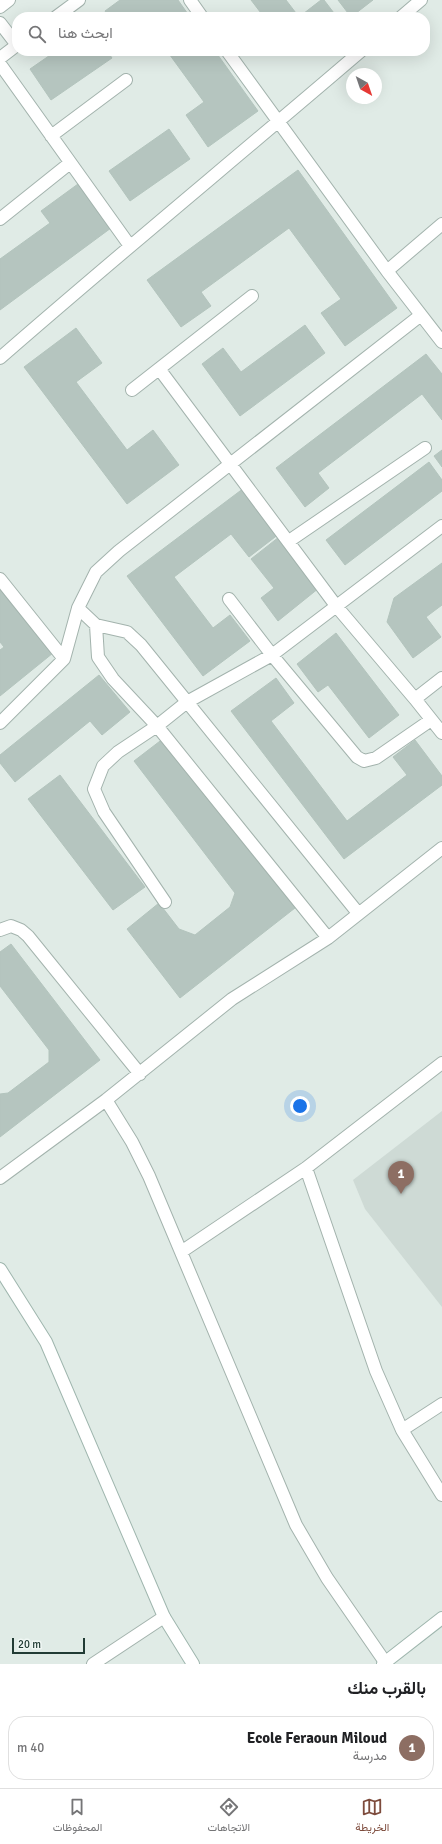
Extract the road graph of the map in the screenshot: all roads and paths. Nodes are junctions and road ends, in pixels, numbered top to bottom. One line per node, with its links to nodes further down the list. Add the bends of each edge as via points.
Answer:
1 (9, 0): 5 (street)
2 (79, 0): 6 (street)
3 (190, 0): 7 (street)
4 (421, 0): 8 (street)
5 (0, 7)
6 (63, 12)
7 (198, 12)
8 (407, 12)
9 (0, 23): 10 (street)
10 (12, 39)
11 (12, 49): 14 (street)
12 (231, 56): 17 (street)
13 (355, 56): 17 (street)
14 (0, 58)
15 (0, 64): 18 (street)
16 (126, 80): 18 (street)
17 (278, 122): 22 (street); 23 (street)
18 (51, 136): 19 (street)
19 (70, 163): 20 (street); 22 (street)
20 (0, 219)
21 (442, 224): 23 (street)
22 (130, 246): 27 (street)
23 (387, 270): 25 (street)
24 (252, 296): 28 (street)
25 (421, 315): 26 (street); 31 (street)
26 (442, 342)
27 (0, 358)
28 (160, 370): 29 (street); 31 (street)
29 (132, 390)
30 (425, 448): 33 (street)
31 (231, 462): 33 (street); 37 (street, via 96,572)
32 (442, 526): 36 (street)
33 (289, 541): 36 (street)
34 (0, 579): 40 (street)
35 (230, 599): 39 (street)
36 (336, 607): 39 (street); 42 (street)
37 (78, 608): 38 (street); 40 (street)
38 (96, 625): 43 (street, via 127,632); 46 (street, via 98,657 113,679)
39 (272, 655): 43 (street); 44 (street, via 357,757 364,761 376,758)
40 (64, 659): 45 (street)
41 (442, 678): 42 (street)
42 (415, 698): 44 (street)
43 (187, 702): 46 (street); 50 (street)
44 (431, 720): 47 (street)
45 (0, 723)
46 (157, 726): 49 (street, via 118,752 103,766 94,789 104,812); 52 (street)
47 (442, 733)
48 (442, 848): 50 (street)
49 (165, 902)
50 (358, 913): 52 (street)
51 (0, 930): 54 (street, via 11,926 28,936)
52 (328, 938): 54 (street, via 232,1000)
53 (440, 1068): 56 (street)
54 (140, 1074): 55 (street)
55 (106, 1100): 57 (street); 58 (street, via 149,1176)
56 (306, 1168): 58 (street); 61 (street, via 376,1371)
57 (0, 1178)
58 (181, 1252): 65 (street, via 296,1525 327,1578)
59 (0, 1269): 63 (street, via 46,1342)
60 (442, 1404): 61 (street)
61 (402, 1430): 62 (street)
62 (442, 1495)
63 (164, 1617): 66 (street); 67 (street)
64 (442, 1618): 65 (street)
65 (384, 1663)
66 (94, 1664)
67 (193, 1664)

